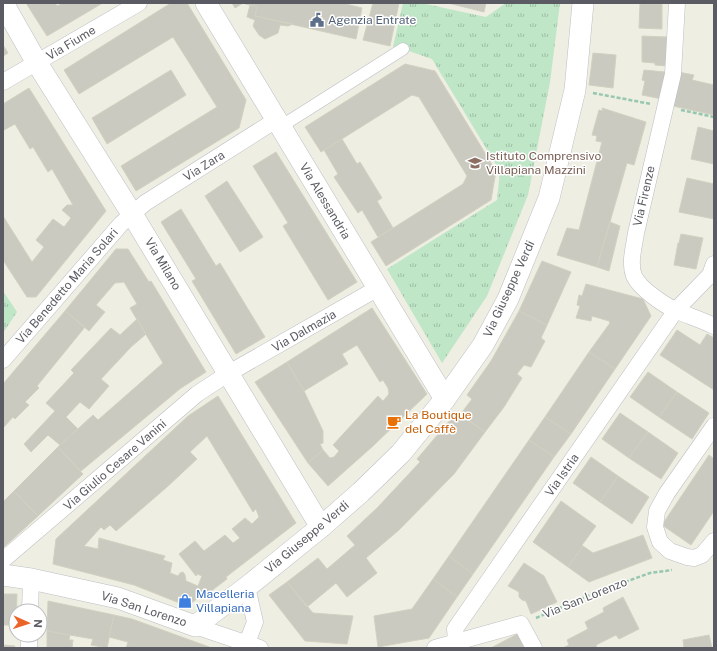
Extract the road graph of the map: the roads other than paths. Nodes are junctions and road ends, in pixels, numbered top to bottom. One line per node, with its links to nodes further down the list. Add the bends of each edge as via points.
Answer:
1 (3, 3): 7 (street, Via Milano)
2 (139, 3): 7 (street, Via Fiume)
3 (206, 3): 9 (street, Via Alessandria)
4 (583, 3): 17 (street, Via Giuseppe Verdi, via 575,90 550,198 508,299 483,345)
5 (677, 3): 13 (street, Via Firenze, via 673,74 632,258 634,275 639,285)
6 (403, 49): 9 (street)
7 (38, 63): 8 (street, Via Fiume); 10 (street, Via Milano)
8 (3, 82)
9 (278, 124): 10 (street, Via Zara, via 145,203); 12 (street, Via Alessandria)
10 (132, 214): 15 (street, Via Benedetto Maria Solari); 16 (street, Via Milano)
11 (714, 264): 13 (street, via 710,275)
12 (378, 288): 16 (street, Via Dalmazia); 17 (street, Via Alessandria)
13 (676, 310): 14 (street, Via Firenze); 27 (street, Via Istria, via 455,629)
14 (714, 326)
15 (3, 360)
16 (229, 373): 19 (street, Via Milano); 21 (street, Via Giulio Cesare Vanini, via 197,394)
17 (445, 399): 19 (street, Via Giuseppe Verdi, via 401,453)
18 (714, 426): 20 (street, via 667,493 657,511 655,527 660,542 670,551 687,557 702,555)
19 (321, 527): 24 (street, Via Giuseppe Verdi)
20 (714, 541)
21 (3, 560)
22 (3, 575): 23 (street, Via San Lorenzo)
23 (31, 580): 25 (street); 26 (street, Via San Lorenzo, via 118,598)
24 (247, 587): 26 (street, Via Giuseppe Verdi); 28 (street, via 255,622)
25 (30, 603)
26 (195, 626): 28 (street, Via San Lorenzo)
27 (463, 645): 29 (street); 30 (street, via 521,624)
28 (251, 646)
29 (434, 648)
30 (534, 648)

